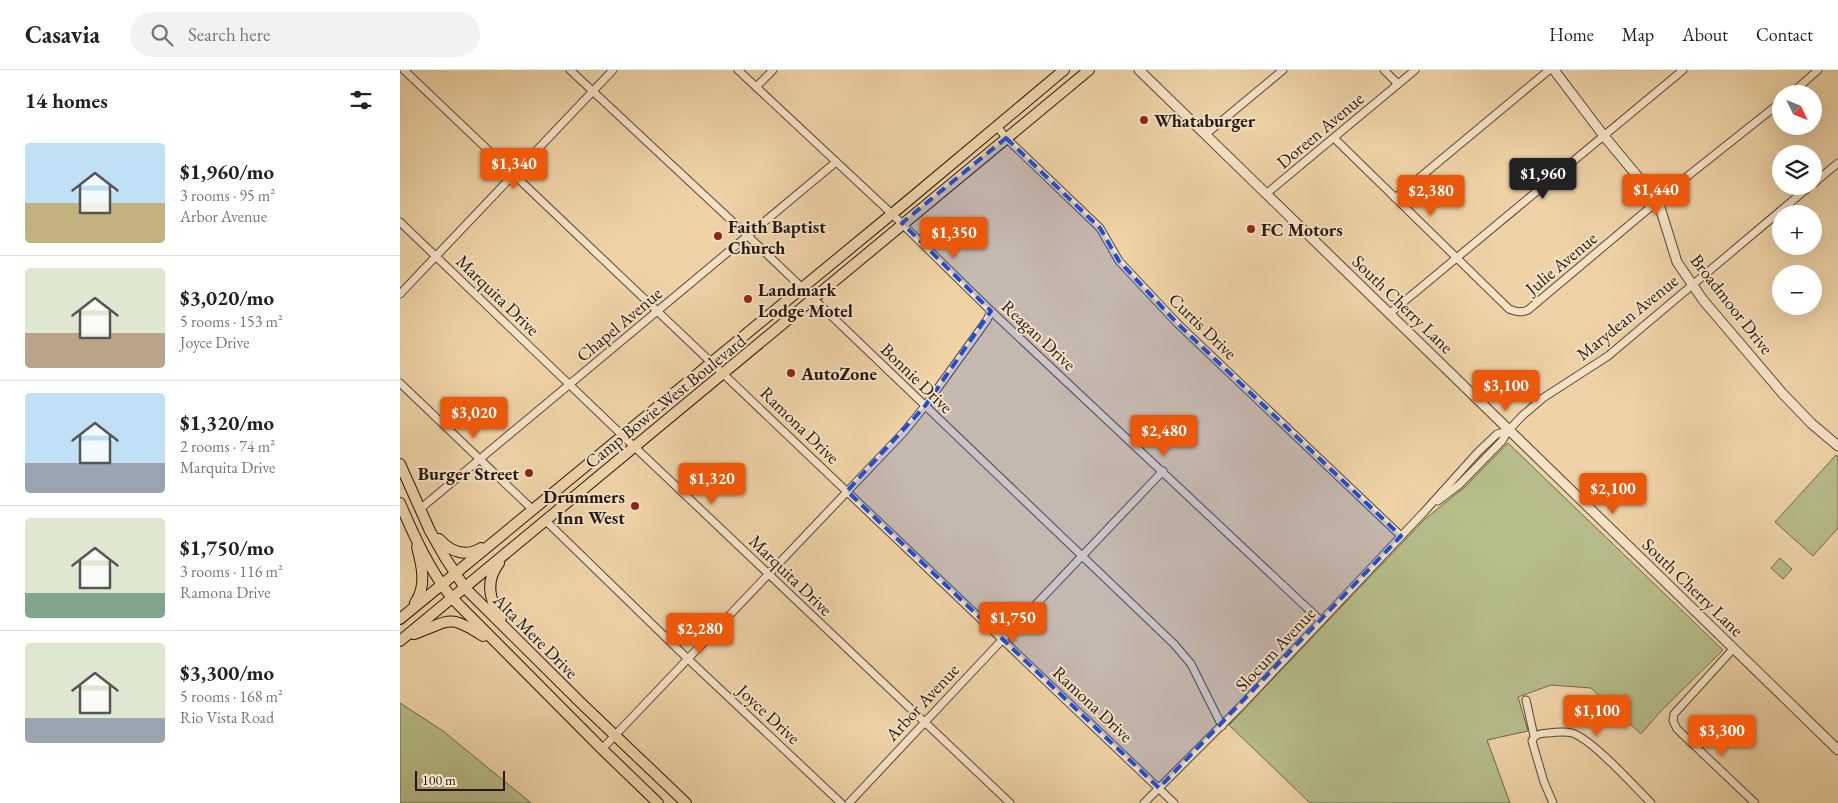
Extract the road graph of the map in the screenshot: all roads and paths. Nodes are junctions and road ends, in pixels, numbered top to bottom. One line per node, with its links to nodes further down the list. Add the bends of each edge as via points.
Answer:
1 (404, 70): 28 (street, Ramona Drive)
2 (570, 70): 19 (street, Bonnie Drive)
3 (612, 70): 19 (street)
4 (738, 70): 18 (street, Reagan Drive)
5 (773, 70): 18 (street)
6 (1064, 70): 21 (main road, Camp Bowie West Boulevard)
7 (1089, 70): 24 (main road, Camp Bowie West Boulevard)
8 (1139, 70): 22 (street, South Cherry Lane)
9 (1283, 70): 22 (street)
10 (1384, 70): 16 (street)
11 (1415, 70): 16 (street, Doreen Avenue)
12 (1549, 70): 32 (street)
13 (1554, 70): 23 (street, Broadmoor Drive)
14 (1683, 70): 23 (street)
15 (1818, 70): 17 (street)
16 (1398, 84): 25 (street, Doreen Avenue)
17 (1801, 85)
18 (756, 88): 26 (street, Reagan Drive)
19 (592, 91): 28 (street); 37 (street, Bonnie Drive)
20 (1772, 109): 33 (street, Julie Avenue)
21 (997, 126): 24 (street, Curtis Drive); 34 (main road, Camp Bowie West Boulevard)
22 (1206, 134): 30 (street, South Cherry Lane)
23 (1604, 136): 33 (street, Broadmoor Drive); 39 (street)
24 (1006, 138): 36 (main road, Camp Bowie West Boulevard); 67 (street, Curtis Drive, via 1100,228 1118,261 1178,324)
25 (1334, 138): 30 (street, Doreen Avenue); 32 (street)
26 (836, 162): 34 (street, Reagan Drive); 37 (street, Chapel Avenue)
27 (1838, 164): 29 (street)
28 (514, 174): 38 (street); 44 (street, Ramona Drive)
29 (1822, 177)
30 (1266, 194): 46 (street, South Cherry Lane)
31 (1799, 195): 40 (street, Marydean Avenue)
32 (1395, 198): 39 (street)
33 (1658, 201): 39 (street, Julie Avenue, via 1522,312 1509,309); 40 (street, Broadmoor Drive, via 1677,262)
34 (892, 214): 36 (street, Reagan Drive); 41 (main road, Camp Bowie West Boulevard)
35 (400, 222): 38 (street, Marquita Drive)
36 (902, 223): 43 (main road, Camp Bowie West Boulevard); 45 (street, Reagan Drive)
37 (748, 236): 41 (street, Bonnie Drive); 44 (street, Chapel Avenue)
38 (435, 256): 42 (street); 50 (street, Marquita Drive)
39 (1456, 257): 46 (street)
40 (1691, 285): 52 (street, Marydean Avenue, via 1608,356 1543,398); 55 (street, Broadmoor Drive, via 1783,394)
41 (802, 287): 43 (street, Bonnie Drive); 47 (main road, Camp Bowie West Boulevard)
42 (400, 294)
43 (813, 300): 48 (main road, Camp Bowie West Boulevard); 51 (street, Bonnie Drive)
44 (658, 311): 47 (street, Ramona Drive); 50 (street, Chapel Avenue)
45 (991, 311): 51 (street); 58 (street, Reagan Drive)
46 (1389, 314): 52 (street, South Cherry Lane)
47 (712, 363): 48 (street, Ramona Drive); 53 (main road, Camp Bowie West Boulevard)
48 (724, 374): 54 (main road, Camp Bowie West Boulevard); 59 (street, Ramona Drive)
49 (400, 383): 56 (street)
50 (570, 384): 53 (street, Marquita Drive); 56 (street, Chapel Avenue)
51 (925, 406): 59 (street); 69 (street, Bonnie Drive)
52 (1508, 431): 67 (street, Slocum Avenue, via 1497,434); 82 (street, South Cherry Lane)
53 (622, 435): 54 (street, Marquita Drive); 62 (main road, Camp Bowie West Boulevard)
54 (635, 446): 64 (main road, Camp Bowie West Boulevard); 71 (street, Marquita Drive)
55 (1838, 446)
56 (480, 460): 61 (street, Chapel Avenue); 62 (street)
57 (400, 464): 61 (main road, Alta Mere Drive)
58 (1163, 471): 69 (street, Arbor Avenue); 76 (street, Reagan Drive)
59 (847, 492): 71 (street); 79 (street, Ramona Drive)
60 (400, 503): 65 (main road, Alta Mere Drive)
61 (420, 510): 66 (main road, Alta Mere Drive)
62 (533, 510): 63 (main road, Camp Bowie West Boulevard)
63 (524, 517): 66 (main road, via 470,553 448,548); 70 (main road, Camp Bowie West Boulevard)
64 (546, 521): 68 (main road, Camp Bowie West Boulevard); 83 (street, Joyce Drive)
65 (412, 529): 72 (main road, Alta Mere Drive); 75 (main road, via 421,566 422,587)
66 (430, 531): 70 (main road, Alta Mere Drive)
67 (1401, 536): 76 (street, Slocum Avenue)
68 (518, 544): 73 (main road, Camp Bowie West Boulevard); 78 (main road, via 498,564 490,583 493,605)
69 (1081, 556): 79 (street, Arbor Avenue); 86 (street, Bonnie Drive, via 1191,664)
70 (455, 573): 72 (main road, Camp Bowie West Boulevard); 73 (main road, Alta Mere Drive)
71 (768, 574): 83 (street); 85 (street, Marquita Drive)
72 (441, 584): 74 (main road, Alta Mere Drive); 75 (main road, Camp Bowie West Boulevard)
73 (465, 588): 74 (main road, Camp Bowie West Boulevard); 78 (main road, Alta Mere Drive)
74 (452, 598): 77 (main road, Camp Bowie West Boulevard); 81 (main road, Alta Mere Drive)
75 (402, 617)
76 (1321, 621): 86 (street, Slocum Avenue)
77 (409, 634): 80 (main road, Camp Bowie West Boulevard); 81 (main road, via 416,634 440,622 456,621)
78 (511, 634): 87 (main road, Alta Mere Drive)
79 (1002, 640): 85 (street, Arbor Avenue); 91 (street, Ramona Drive)
80 (400, 641)
81 (499, 646): 89 (main road, Alta Mere Drive)
82 (1734, 648): 90 (street, South Cherry Lane); 101 (street, via 1672,718 1677,728)
83 (688, 659): 87 (street); 94 (street, Joyce Drive)
84 (1526, 700): 88 (street)
85 (924, 722): 95 (street, Arbor Avenue); 96 (street, Marquita Drive)
86 (1222, 726): 91 (street, Slocum Avenue)
87 (615, 736): 89 (street); 93 (main road, Alta Mere Drive)
88 (1533, 739): 99 (street); 100 (street, via 1549,732 1579,736)
89 (602, 749): 92 (main road, Alta Mere Drive)
90 (1838, 750)
91 (1159, 788): 97 (street, Slocum Avenue); 98 (street, Ramona Drive)
92 (658, 803)
93 (686, 803)
94 (841, 803)
95 (849, 803)
96 (1010, 803)
97 (1144, 803)
98 (1174, 803)
99 (1553, 803)
100 (1651, 803)
101 (1755, 803)

